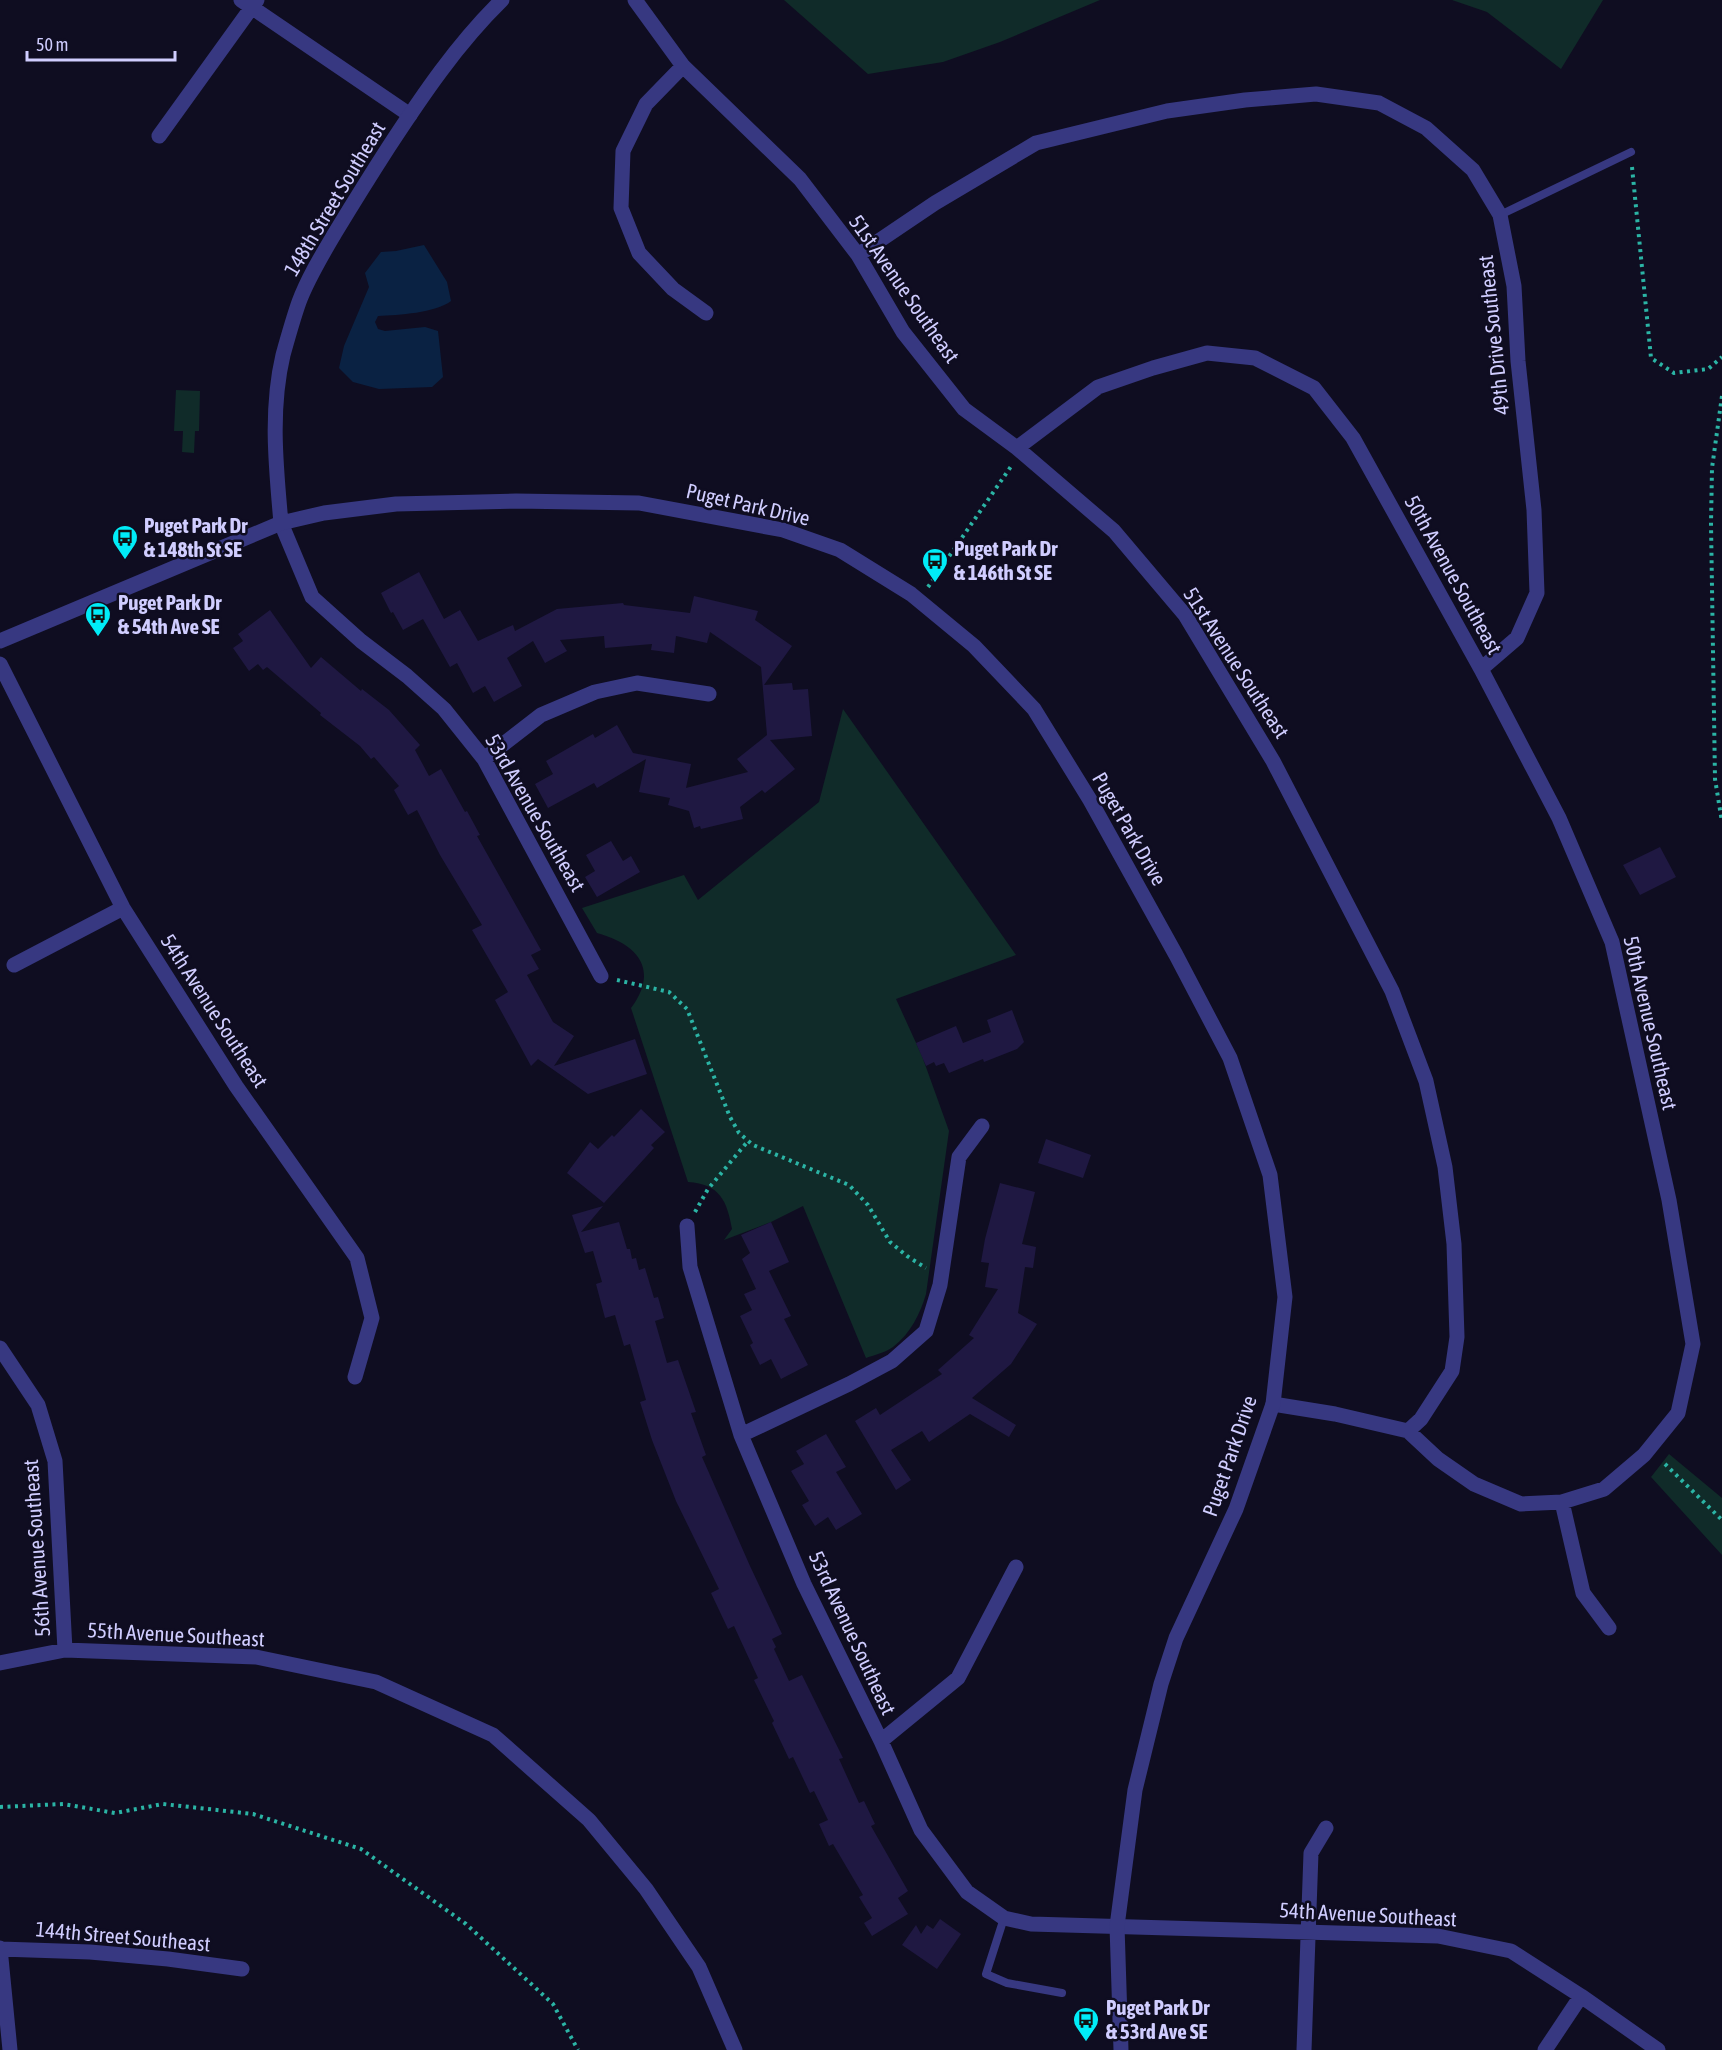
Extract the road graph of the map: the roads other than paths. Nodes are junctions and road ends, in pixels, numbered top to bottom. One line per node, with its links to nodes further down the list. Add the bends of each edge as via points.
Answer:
1 (502, 0): 5 (street, 148th Street Southeast, via 444,66)
2 (636, 0): 4 (street, 51st Avenue Southeast)
3 (250, 2): 5 (street); 6 (street)
4 (683, 66): 9 (street, 51st Avenue Southeast, via 800,179); 10 (street, via 646,104 623,151 621,208 639,253 673,289)
5 (410, 115): 12 (street, 148th Street Southeast, via 318,261 299,301 283,356 275,409)
6 (159, 136)
7 (1631, 152): 8 (lane)
8 (1500, 215): 9 (street, 49th Drive Southeast, via 1473,170 1426,128 1379,103 1316,94 1167,111 1036,143 935,202); 15 (street, 49th Drive Southeast, via 1514,286 1534,510 1537,593 1517,638)
9 (858, 255): 11 (street, 51st Avenue Southeast, via 903,332 964,409)
10 (706, 313)
11 (1019, 450): 15 (street, 50th Avenue Southeast, via 1098,387 1207,352 1255,358 1314,388 1353,438); 26 (street, 51st Avenue Southeast, via 1114,531 1185,615 1273,761 1392,991 1426,1081 1445,1167 1454,1244 1457,1337 1452,1371 1421,1419)
12 (281, 523): 13 (street, Puget Park Drive); 17 (street, 53rd Avenue Southeast, via 312,597 444,709); 25 (street, Puget Park Drive, via 396,504 639,503 783,530 840,550 919,600 974,646 1034,710 1090,800 1230,1058 1270,1175 1285,1297)
13 (0, 641)
14 (0, 664): 18 (street, 54th Avenue Southeast)
15 (1481, 669): 28 (street, 50th Avenue Southeast, via 1559,818 1612,942 1669,1200 1693,1344 1678,1413 1644,1455 1604,1489)
16 (709, 694): 17 (street, via 637,683 595,692 541,715)
17 (484, 759): 20 (street, 53rd Avenue Southeast)
18 (123, 908): 19 (street); 24 (street, 54th Avenue Southeast, via 236,1086 357,1258 372,1318)
19 (14, 965)
20 (601, 976)
21 (982, 1126): 27 (street, via 959,1157 941,1277 926,1331 892,1361)
22 (687, 1226): 27 (street, 53rd Avenue Southeast, via 690,1268)
23 (0, 1348): 31 (street, 56th Avenue Southeast, via 38,1405 55,1461)
24 (355, 1377)
25 (1273, 1404): 26 (street); 36 (street, Puget Park Drive, via 1236,1509 1176,1638 1161,1684 1135,1790)
26 (1408, 1431): 28 (street, 50th Avenue Southeast, via 1474,1485 1521,1504)
27 (741, 1435): 33 (street, 53rd Avenue Southeast, via 804,1584)
28 (1562, 1502): 30 (street, via 1583,1593)
29 (1016, 1567): 33 (street, via 958,1678)
30 (1609, 1628)
31 (65, 1650): 32 (street, 55th Avenue Southeast); 43 (street, 55th Avenue Southeast, via 256,1657 376,1682 493,1735 590,1820 646,1889 699,1967)
32 (0, 1663)
33 (881, 1741): 35 (street, 53rd Avenue Southeast, via 921,1830 968,1892)
34 (1326, 1828): 37 (street, via 1311,1853)
35 (1004, 1918): 36 (street, 53rd Avenue Southeast, via 1031,1924); 40 (lane, via 986,1974 1007,1983)
36 (1117, 1926): 37 (street, 54th Avenue Southeast); 44 (street, Puget Park Drive)
37 (1307, 1932): 41 (street, 54th Avenue Southeast, via 1438,1936 1511,1951); 45 (street)
38 (0, 1949): 39 (street, 144th Street Southeast, via 113,1954); 42 (street)
39 (242, 1970)
40 (1062, 1993)
41 (1581, 1996): 46 (street); 47 (street, 54th Avenue Southeast)
42 (10, 2050)
43 (735, 2050)
44 (1121, 2050)
45 (1304, 2050)
46 (1545, 2050)
47 (1658, 2050)

